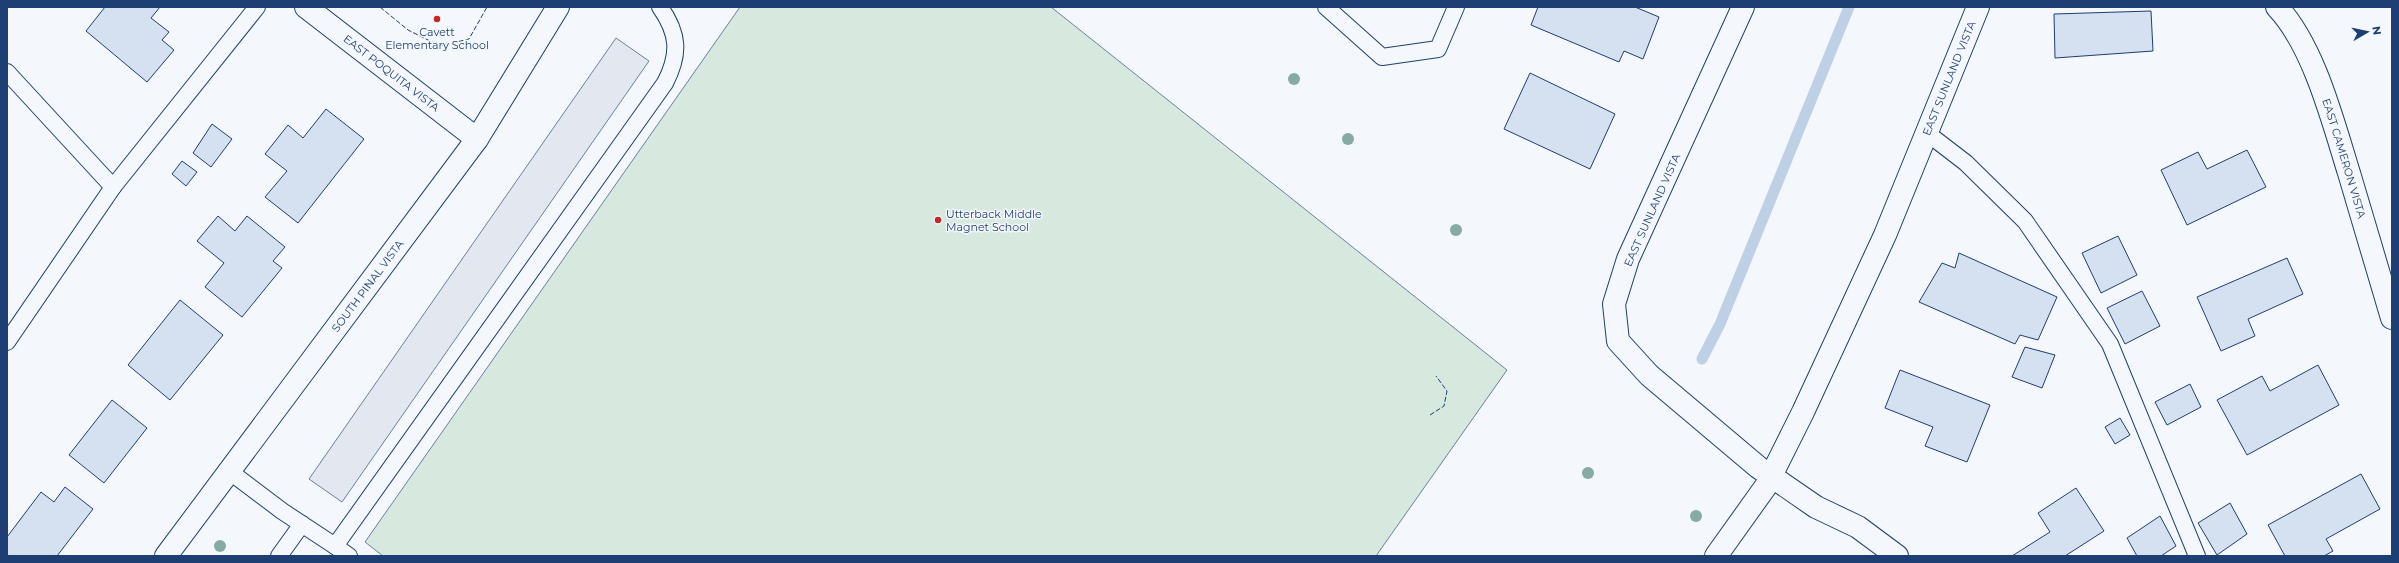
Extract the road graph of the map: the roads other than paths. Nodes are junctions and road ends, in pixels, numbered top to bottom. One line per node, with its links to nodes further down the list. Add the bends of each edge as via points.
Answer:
1 (257, 7): 13 (lane)
2 (306, 7): 12 (street, EAST POQUITA VISTA)
3 (558, 7): 12 (street, SOUTH PINAL VISTA)
4 (660, 7): 19 (lane, via 676,40 674,65 665,83)
5 (1326, 7): 6 (lane, via 1382,58 1438,49)
6 (1456, 7)
7 (1743, 7): 17 (street, EAST SUNLAND VISTA, via 1628,259 1614,304 1618,341 1649,375)
8 (1978, 7): 11 (street, EAST SUNLAND VISTA)
9 (2277, 7): 14 (street, EAST CAMERON VISTA, via 2284,14 2311,61 2330,109)
10 (7, 72): 13 (lane)
11 (1927, 133): 17 (street, EAST SUNLAND VISTA, via 1885,235); 25 (lane, via 1966,163 2025,221 2110,344)
12 (477, 139): 16 (street, SOUTH PINAL VISTA)
13 (113, 187): 15 (lane)
14 (2392, 318)
15 (7, 342)
16 (229, 471): 18 (lane); 20 (street, SOUTH PINAL VISTA)
17 (1769, 481): 23 (street); 24 (street, via 1858,527)
18 (302, 524): 19 (lane); 21 (lane)
19 (335, 546): 22 (lane)
20 (166, 556)
21 (279, 556)
22 (349, 556)
23 (1716, 556)
24 (1896, 556)
25 (2197, 556)

